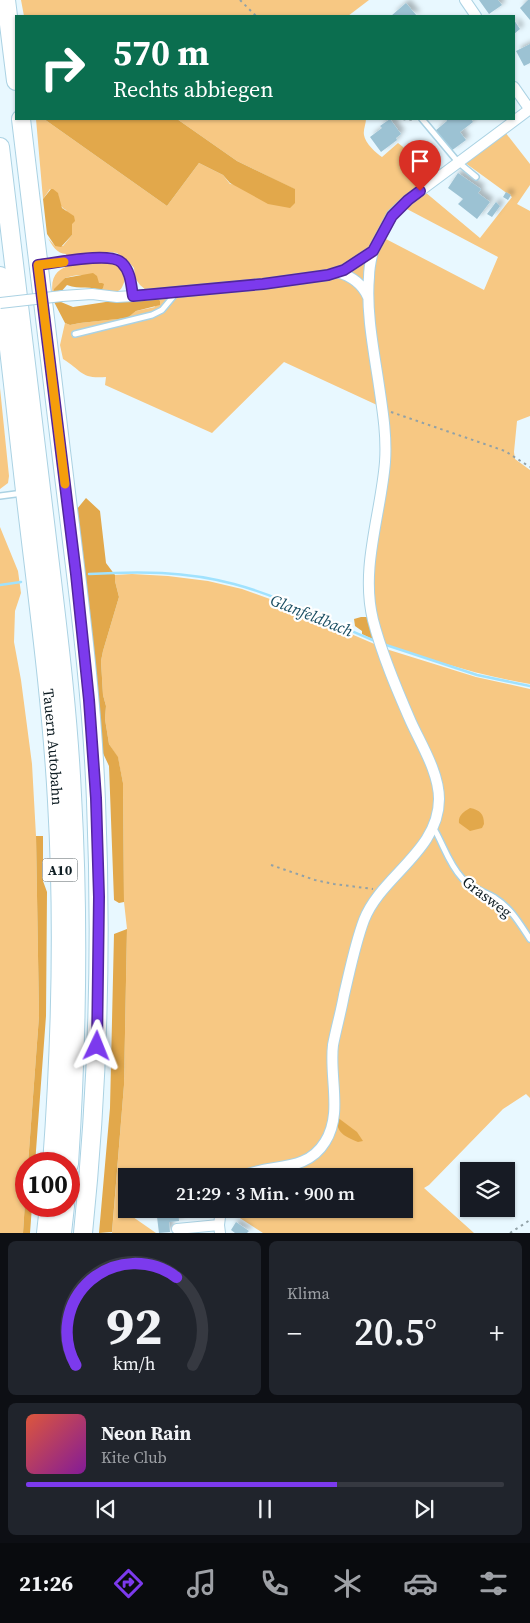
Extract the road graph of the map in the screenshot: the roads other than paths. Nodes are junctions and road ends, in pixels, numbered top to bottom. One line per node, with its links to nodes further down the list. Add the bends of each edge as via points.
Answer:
1 (6, 0): 4 (highway)
2 (466, 0): 3 (street)
3 (475, 15)
4 (15, 73)
5 (515, 88): 6 (street)
6 (530, 110): 10 (street)
7 (21, 120): 13 (highway)
8 (423, 120): 10 (lane)
9 (0, 147): 20 (highway)
10 (458, 162): 11 (lane); 12 (street, via 399,208)
11 (476, 177)
12 (373, 251): 14 (street); 18 (street)
13 (38, 265): 17 (lane, via 114,258 126,268); 35 (highway, via 76,574 96,798 98,996 95,1096)
14 (337, 272): 16 (street, via 263,284); 18 (street, via 354,279)
15 (0, 276): 20 (highway)
16 (177, 292): 17 (street); 21 (lane, via 162,310 152,315)
17 (133, 296): 19 (street, bridge, via 92,294)
18 (368, 298): 24 (street, via 385,435 383,482 369,586 371,611 383,651 437,783 438,808)
19 (0, 303)
20 (14, 330): 22 (highway, Tauern Autobahn / A10); 27 (highway, A10, via 66,696 76,892 74,1092)
21 (76, 334)
22 (26, 493): 23 (lane); 26 (highway, Tauern Autobahn / A10, via 57,802 61,992)
23 (0, 496)
24 (433, 826): 25 (lane, Grasweg, via 450,862 462,878 510,910); 28 (street, via 418,852 382,890 364,921 333,1046 333,1116 329,1136 309,1160)
25 (530, 940)
26 (53, 1152)
27 (70, 1152)
28 (267, 1168)
29 (48, 1217): 33 (highway)
30 (64, 1217): 34 (highway)
31 (177, 1229): 32 (street)
32 (220, 1229)
33 (46, 1233)
34 (62, 1233)
35 (83, 1233)

